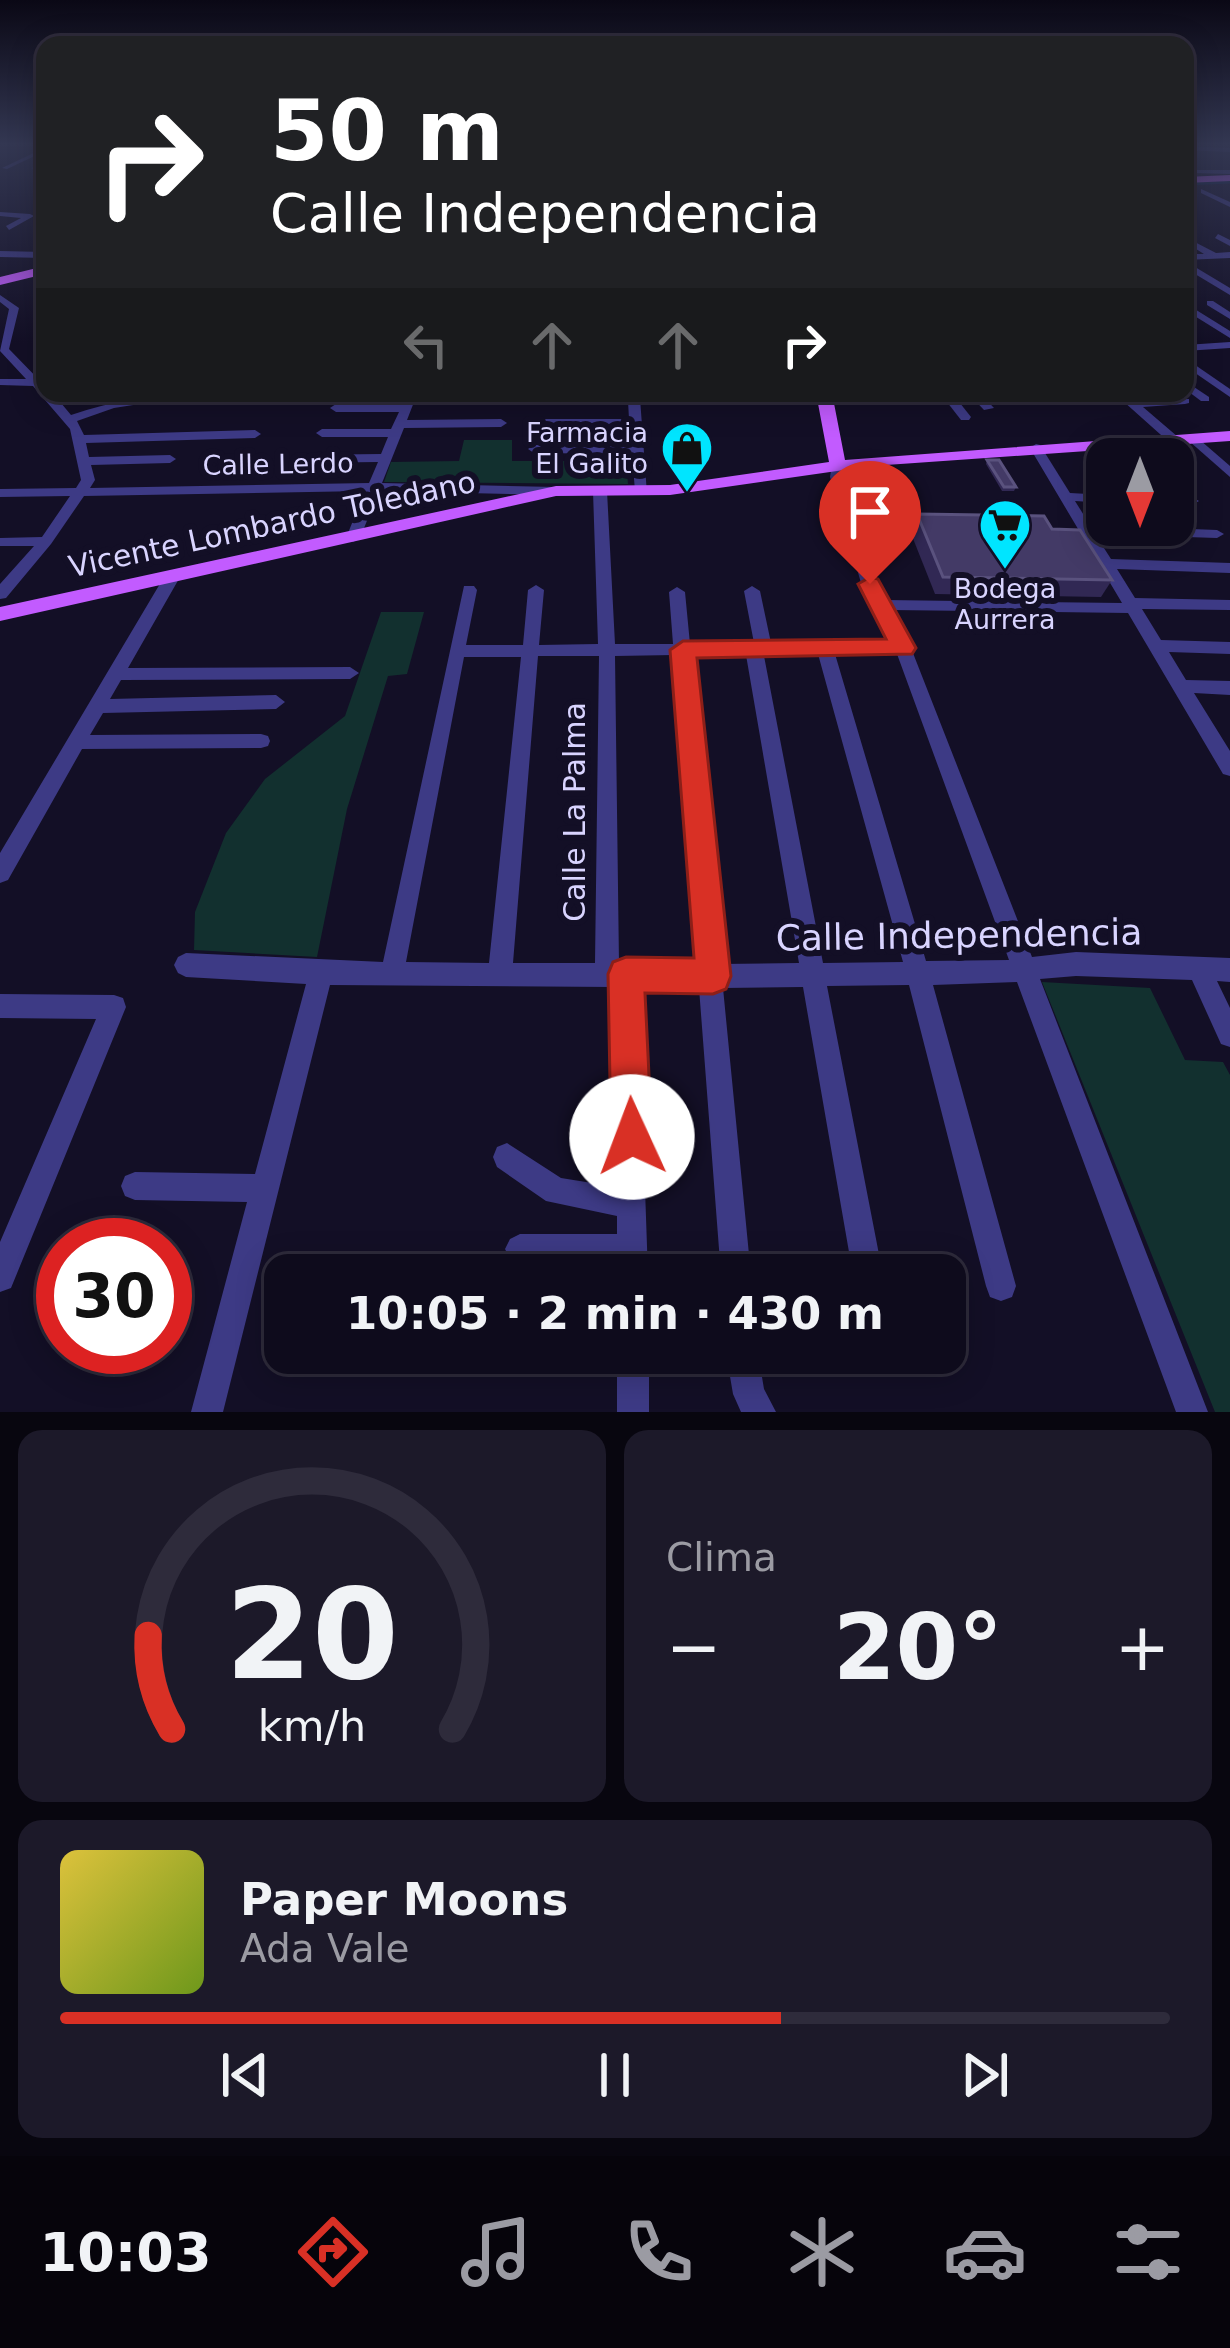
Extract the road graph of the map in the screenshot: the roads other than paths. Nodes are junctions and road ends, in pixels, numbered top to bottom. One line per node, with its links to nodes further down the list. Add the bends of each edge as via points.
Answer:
1 (0, 214): 2 (street, via 30,215)
2 (5, 228): 3 (street)
3 (27, 228)
4 (1218, 236): 6 (street)
5 (1194, 243): 9 (street)
6 (1230, 244)
7 (27, 255): 8 (street); 10 (street); 13 (street)
8 (36, 255)
9 (1223, 256)
10 (0, 258)
11 (1194, 266): 14 (street)
12 (36, 271): 13 (main road)
13 (0, 277)
14 (1230, 292)
15 (2, 301): 26 (street, via 14,308 4,349)
16 (1210, 303): 18 (street)
17 (1194, 311): 19 (street)
18 (1230, 316)
19 (1230, 335)
20 (1230, 345): 21 (street)
21 (1208, 346): 22 (street); 23 (street)
22 (1194, 347)
23 (1230, 362)
24 (1194, 368): 29 (street)
25 (0, 382): 27 (street)
26 (36, 383)
27 (36, 390)
28 (1194, 391): 30 (street)
29 (1230, 394)
30 (1205, 399)
31 (54, 402): 44 (street)
32 (125, 402): 44 (street)
33 (392, 402): 41 (street)
34 (409, 402): 48 (street)
35 (635, 402): 47 (street)
36 (826, 402): 64 (main road)
37 (953, 402): 43 (street)
38 (982, 402): 42 (street)
39 (1167, 402): 40 (street)
40 (1132, 404): 52 (street)
41 (336, 408)
42 (988, 408)
43 (965, 417)
44 (71, 419): 54 (street)
45 (501, 423): 48 (street)
46 (534, 423): 47 (street)
47 (637, 423): 59 (street)
48 (397, 428): 50 (street); 60 (street)
49 (255, 434): 54 (street)
50 (322, 434)
51 (1230, 436): 53 (main road, Vicente Lombardo Toledano)
52 (1182, 438)
53 (1194, 438)
54 (80, 439): 63 (street)
55 (1086, 445): 57 (main road, Vicente Lombardo Toledano)
56 (1194, 447): 65 (street)
57 (1036, 448): 64 (main road, Vicente Lombardo Toledano); 72 (street)
58 (535, 449): 59 (street)
59 (639, 450): 70 (street)
60 (386, 458): 62 (street); 66 (street)
61 (170, 459): 63 (street)
62 (298, 459)
63 (84, 461): 67 (street)
64 (838, 464): 70 (main road, Vicente Lombardo Toledano); 89 (street)
65 (1230, 473)
66 (374, 487): 67 (street, Calle Lerdo); 68 (street, Calle Lerdo); 77 (street)
67 (85, 490): 71 (street, Calle Lerdo); 78 (street)
68 (556, 491): 69 (main road, Vicente Lombardo Toledano); 77 (main road, Vicente Lombardo Toledano)
69 (600, 491): 70 (main road, Vicente Lombardo Toledano); 98 (street, Calle La Palma)
70 (642, 491)
71 (0, 493)
72 (1068, 497): 73 (street); 74 (street)
73 (1086, 498)
74 (1086, 527)
75 (1194, 533): 76 (street)
76 (1217, 534)
77 (353, 538): 83 (main road, Vicente Lombardo Toledano)
78 (46, 541): 79 (street); 88 (street)
79 (0, 542)
80 (1097, 546): 81 (street)
81 (1108, 564): 82 (street); 90 (street)
82 (1230, 568)
83 (172, 577): 92 (main road, Vicente Lombardo Toledano); 102 (street)
84 (469, 590): 101 (street)
85 (536, 590): 97 (street)
86 (752, 591): 100 (street)
87 (677, 592): 99 (street)
88 (0, 593)
89 (880, 605): 90 (street); 94 (street)
90 (1134, 605): 91 (street); 93 (street)
91 (1230, 605)
92 (0, 614)
93 (1159, 646): 95 (street); 104 (street)
94 (903, 648): 96 (street); 114 (street)
95 (1230, 648)
96 (825, 649): 100 (street); 121 (street)
97 (530, 650): 98 (street); 101 (street); 119 (street)
98 (607, 650): 99 (street); 120 (street, Calle La Palma)
99 (683, 650): 100 (street); 123 (street)
100 (759, 650): 122 (street)
101 (458, 651): 118 (street)
102 (114, 674): 103 (street); 107 (street)
103 (350, 674)
104 (1184, 686): 105 (street); 110 (street)
105 (1230, 688)
106 (276, 702): 107 (street)
107 (96, 706): 109 (street)
108 (261, 741): 109 (street)
109 (75, 742): 112 (street)
110 (1224, 745): 111 (street)
111 (1230, 768)
112 (0, 873)
113 (186, 965): 117 (street, Calle Independencia)
114 (1024, 968): 115 (street, Calle Independencia); 121 (street, Calle Independencia); 142 (street)
115 (1199, 969): 116 (street, Calle Independencia); 125 (street)
116 (1230, 970)
117 (321, 973): 118 (street, Calle Independencia); 128 (street)
118 (392, 973): 119 (street, Calle Independencia)
119 (500, 974): 120 (street, Calle Independencia)
120 (616, 974): 123 (street, Calle Independencia); 129 (street, Calle La Palma)
121 (918, 974): 122 (street, Calle Independencia); 136 (street)
122 (814, 975): 123 (street, Calle Independencia); 134 (street)
123 (713, 976): 133 (street)
124 (0, 1006): 135 (street, via 114,1007)
125 (1230, 1035)
126 (507, 1157): 129 (street, via 556,1191)
127 (134, 1186): 128 (street)
128 (265, 1188): 139 (street)
129 (632, 1204): 132 (street, Calle La Palma)
130 (520, 1249): 131 (street)
131 (563, 1254)
132 (633, 1254)
133 (734, 1254)
134 (864, 1254)
135 (0, 1277)
136 (1001, 1286)
137 (633, 1374): 140 (street)
138 (746, 1374): 141 (street)
139 (207, 1412)
140 (633, 1412)
141 (760, 1412)
142 (1192, 1412)

